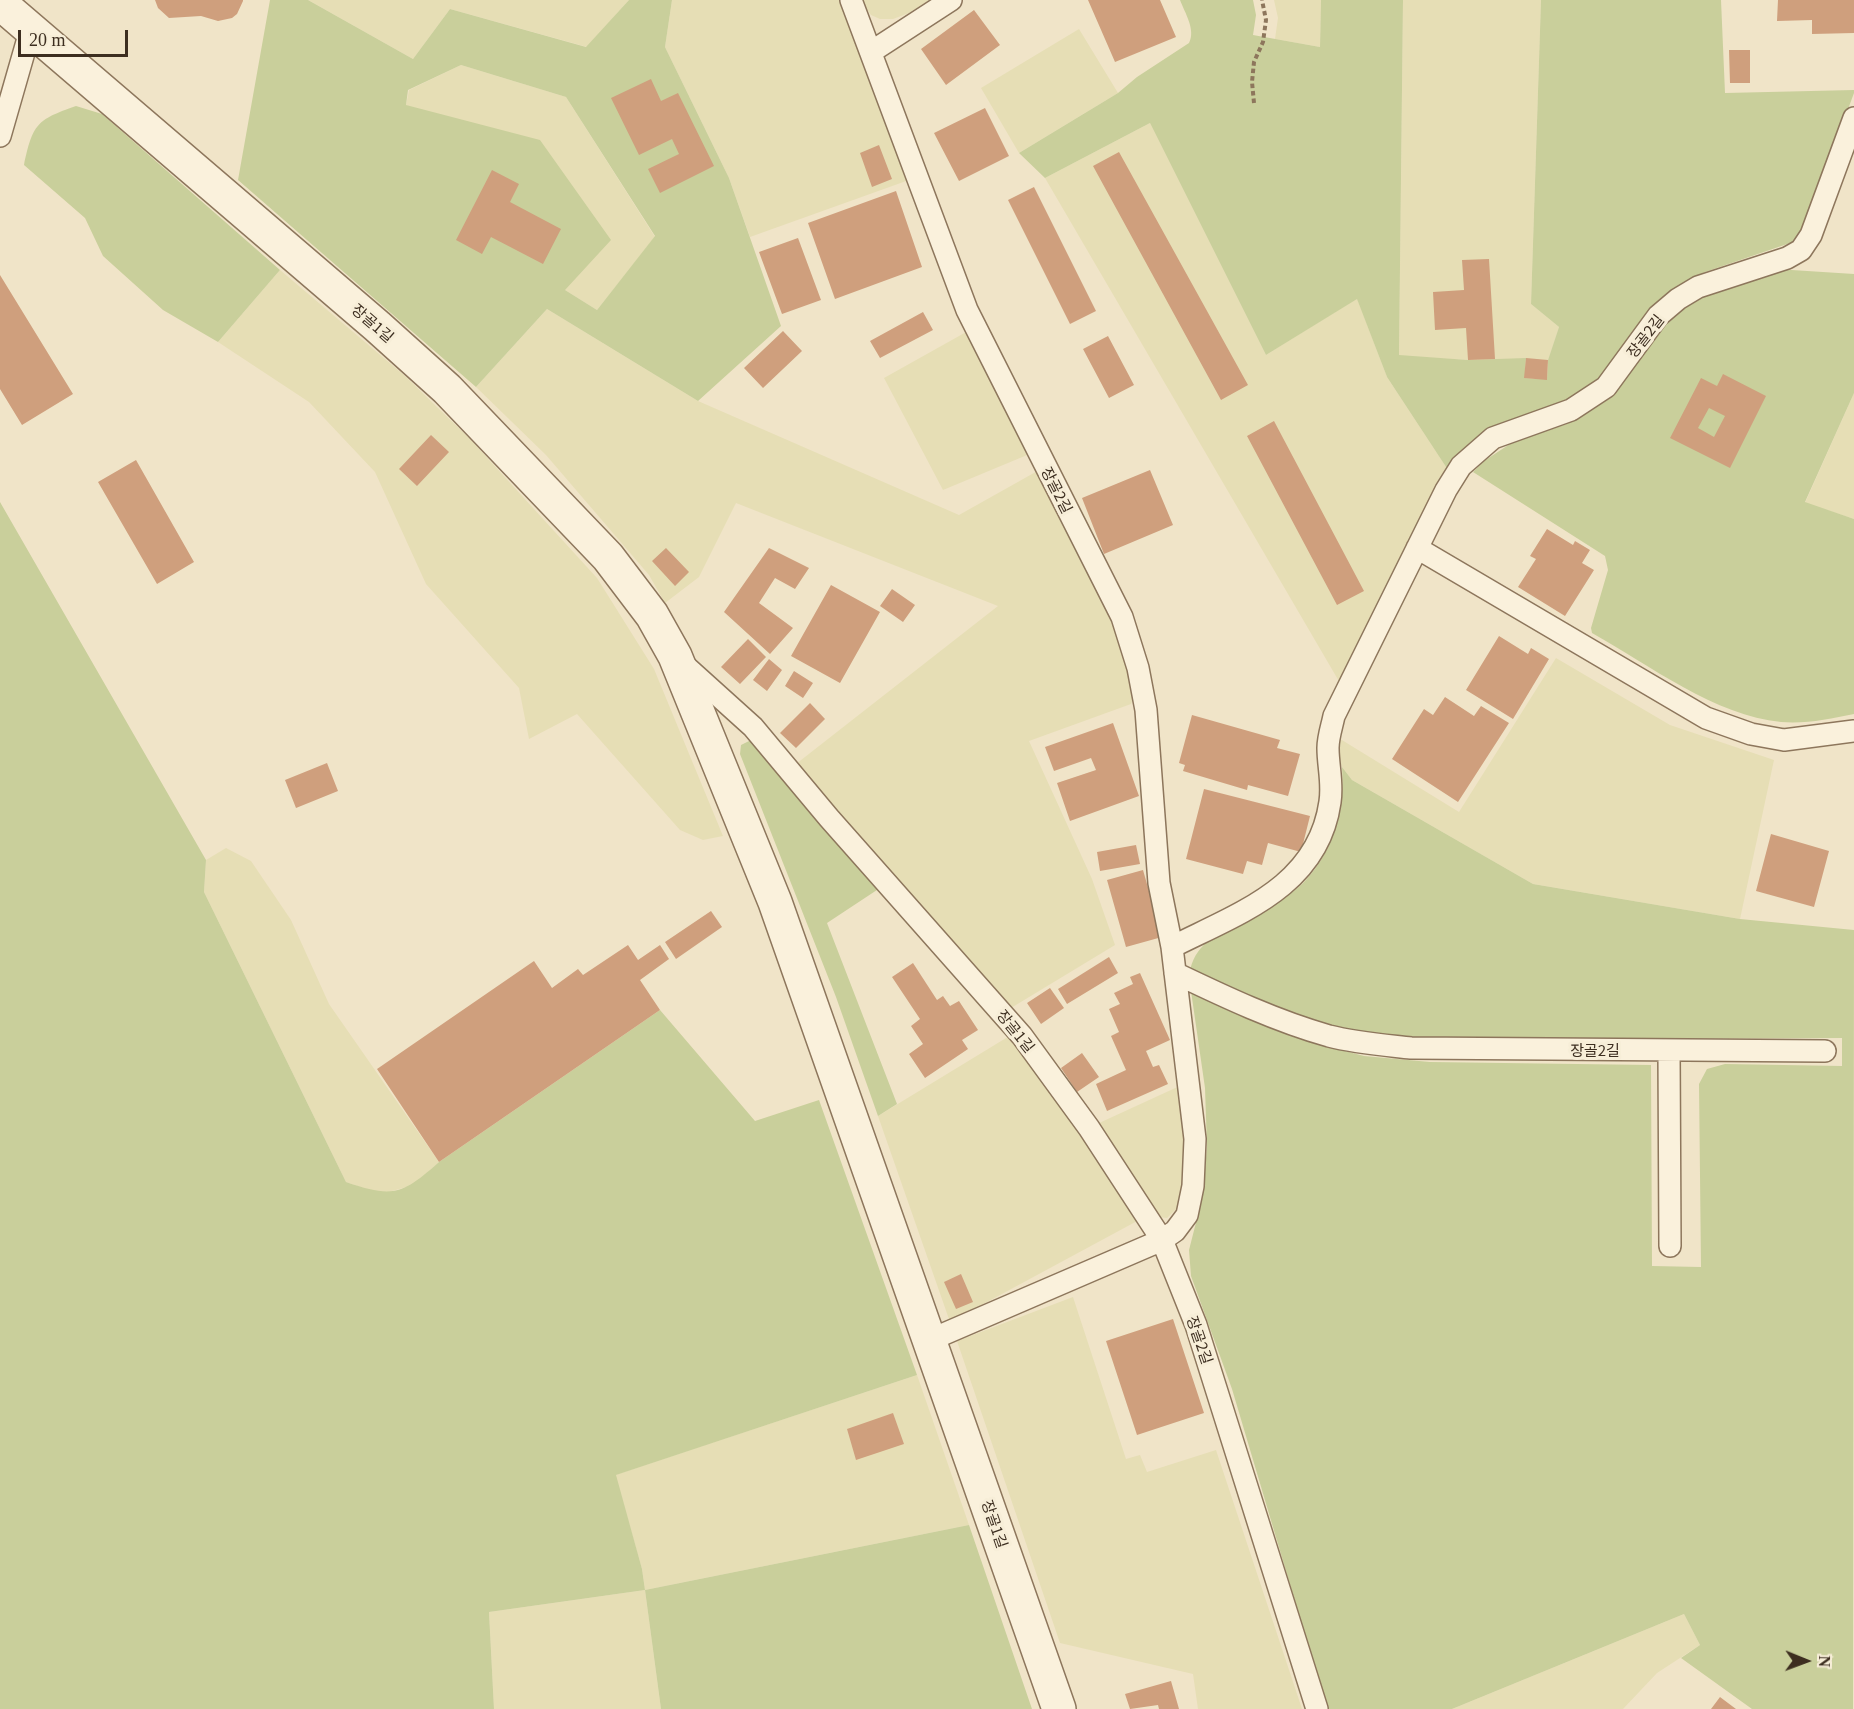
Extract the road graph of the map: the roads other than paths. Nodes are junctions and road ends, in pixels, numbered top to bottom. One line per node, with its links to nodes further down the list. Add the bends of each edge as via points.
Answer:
1 (851, 0): 5 (lane, 장골2길)
2 (951, 0): 5 (lane)
3 (0, 3): 4 (street, 장골1길)
4 (31, 28): 7 (lane); 9 (street, 장골1길, via 447,389 608,557 652,615)
5 (871, 52): 11 (lane, 장골2길, via 967,310 1125,628 1146,710 1159,883)
6 (1854, 118): 8 (lane, 장골2길, via 1811,235 1801,250 1698,287 1677,299 1658,316 1606,387 1571,410 1512,429 1477,450 1446,490)
7 (0, 136)
8 (1417, 548): 10 (lane, via 1706,718 1751,734 1784,740); 11 (lane, 장골2길, via 1334,716 1328,748 1330,804 1316,849 1301,869 1267,897)
9 (675, 656): 15 (lane, 장골1길, via 753,726 829,819 1022,1036); 17 (street, 장골1길, via 779,913)
10 (1854, 731)
11 (1172, 947): 12 (lane, 장골2길)
12 (1175, 973): 13 (lane, 장골2길, via 1286,1021 1370,1044 1412,1048); 15 (lane, 장골2길, via 1195,1139 1194,1174 1187,1215 1175,1231)
13 (1669, 1050): 14 (lane, 장골2길); 16 (lane)
14 (1825, 1051)
15 (1162, 1239): 17 (lane); 19 (lane, 장골2길, via 1196,1325)
16 (1670, 1246)
17 (930, 1340): 18 (street, 장골1길)
18 (1059, 1709)
19 (1317, 1709)

